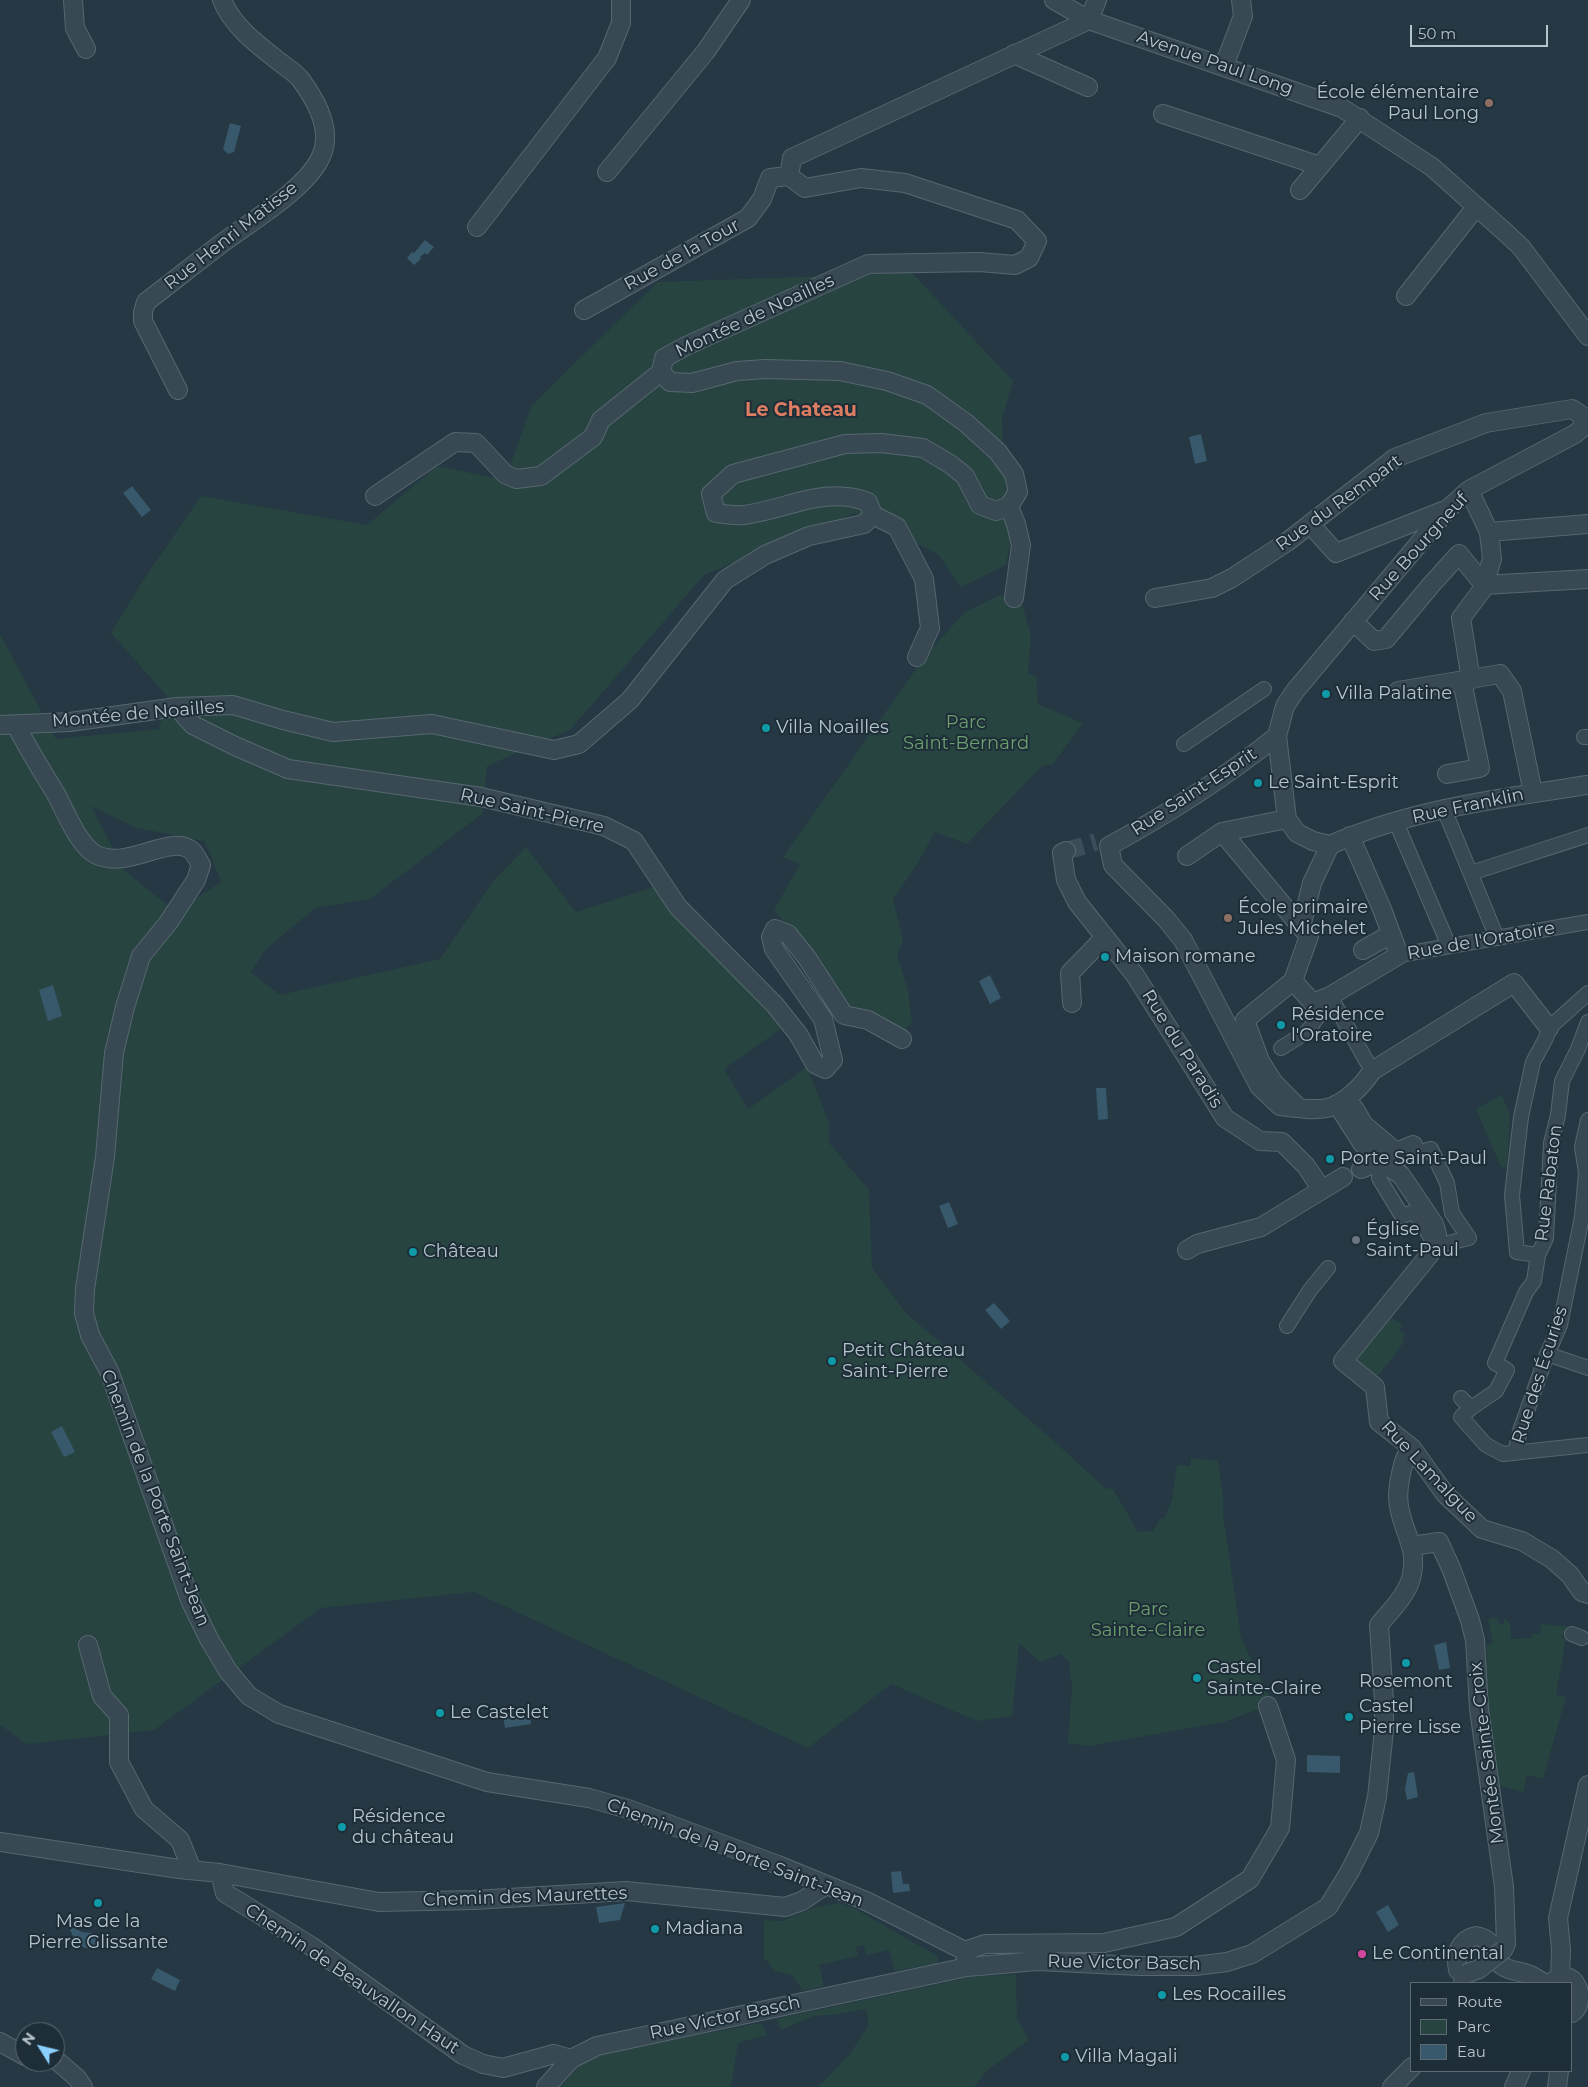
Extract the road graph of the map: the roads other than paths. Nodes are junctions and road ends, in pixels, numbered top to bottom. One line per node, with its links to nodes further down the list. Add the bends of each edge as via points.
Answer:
1 (73, 0): 9 (street, via 75,28)
2 (222, 0): 25 (street, Rue Henri Matisse, via 226,11 249,38 300,78 319,110 323,153 306,178 292,191 146,302 143,321)
3 (621, 0): 20 (street, via 621,23 607,58)
4 (741, 0): 16 (street, via 706,52)
5 (1054, 0): 8 (street, Avenue Paul Long)
6 (1097, 0): 8 (street)
7 (1240, 0): 11 (street, via 1243,16)
8 (1089, 20): 10 (street); 11 (street, Avenue Paul Long)
9 (86, 49)
10 (1014, 54): 12 (street); 17 (street, via 792,158)
11 (1224, 66): 14 (street, Avenue Paul Long, via 1342,108)
12 (1088, 87)
13 (1163, 114): 15 (street)
14 (1360, 118): 15 (street); 19 (street, Avenue Paul Long, via 1432,167)
15 (1320, 166): 18 (street)
16 (607, 172)
17 (789, 176): 22 (street, Rue de la Tour, via 770,178 762,199 748,218); 24 (street, Montée de Noailles, via 805,188 861,178 904,183 1017,220 1037,241 1029,258 1015,265 979,262 868,264 686,346 664,358)
18 (1300, 190)
19 (1476, 206): 21 (street); 23 (street, Avenue Paul Long, via 1521,247)
20 (477, 227)
21 (1406, 296)
22 (584, 310)
23 (1585, 324)
24 (660, 372): 28 (street, via 602,420 593,437 541,476 516,479 505,474 476,443 455,442); 29 (street, Montée de Noailles, via 670,382 692,382 737,371 840,371 887,381 927,395 966,423 998,452 1014,474 1018,492)
25 (178, 390)
26 (1586, 416): 27 (street, Rue Bourgneuf, via 1582,428 1575,434); 32 (street, Rue du Rempart, via 1564,409 1486,423 1395,458)
27 (1469, 490): 30 (street, Rue Bourgneuf); 34 (street)
28 (375, 496)
29 (1009, 506): 31 (street, via 996,511 980,505 965,476 923,448 881,443 845,444 733,474 711,494 716,513 742,515 820,497 852,496 868,502); 37 (street, via 1021,545)
30 (1448, 509): 32 (street, via 1336,553); 39 (street, Rue Bourgneuf)
31 (873, 514): 40 (street, via 897,527 924,579 930,628); 44 (street, Montée de Noailles, via 864,524 809,536 765,554 725,580 630,700 580,744 554,750 432,724 333,732 233,705)
32 (1310, 524): 38 (street, Rue du Rempart, via 1279,548 1212,588)
33 (1588, 524): 34 (street)
34 (1489, 532): 36 (street, via 1492,560)
35 (1588, 579): 36 (street)
36 (1484, 585): 39 (street, via 1459,554 1386,639 1374,641); 41 (street, via 1461,618)
37 (1014, 598)
38 (1155, 598)
39 (1353, 621): 46 (street, Rue Bourgneuf, via 1285,706)
40 (917, 657)
41 (1467, 681): 43 (street); 48 (street, via 1480,768); 50 (street, via 1500,674 1512,691)
42 (1264, 689): 47 (street)
43 (1398, 691)
44 (177, 707): 45 (street, Montée de Noailles, via 70,722); 75 (street, Rue Saint-Pierre, via 193,725 288,769 481,797 604,826 634,841 678,907 775,1005 798,1034 815,1064 825,1069 833,1060 823,1019 774,949 771,937 775,929 788,934 844,1015 868,1020)
45 (8, 725): 104 (street, Chemin de la Porte Saint-Jean, via 57,797 71,826 93,853 111,860 175,845 192,851 201,865 196,880 168,923 141,956 126,1006 114,1053 106,1157 84,1313 90,1335 110,1373 190,1600 228,1672 249,1696 279,1714 486,1782 589,1798 628,1809)
46 (1277, 736): 52 (street); 79 (street, Rue Saint-Esprit, via 1216,782 1146,826 1103,844 1113,865 1183,940 1259,1086 1280,1106)
47 (1184, 744)
48 (1448, 774)
49 (1588, 784): 50 (street, Rue Franklin)
50 (1533, 793): 51 (street, Rue Franklin)
51 (1444, 809): 53 (street, Rue Franklin); 60 (street)
52 (1288, 820): 54 (street); 57 (street, via 1298,833)
53 (1396, 822): 56 (street, Rue Franklin); 66 (street)
54 (1222, 832): 59 (street); 62 (street)
55 (1588, 835): 60 (street)
56 (1350, 836): 57 (street, Rue Franklin); 63 (street)
57 (1330, 845): 62 (street, via 1312,884)
58 (1066, 852): 64 (street, Rue du Paradis, via 1062,853 1066,880 1077,902)
59 (1187, 856)
60 (1471, 873): 65 (street)
61 (1588, 922): 65 (street, Rue de l'Oratoire)
62 (1301, 927): 69 (street, via 1309,936)
63 (1391, 934): 67 (street); 68 (street)
64 (1104, 938): 72 (street, via 1070,973); 85 (street, Rue du Paradis, via 1135,975 1225,1118 1260,1141 1282,1142 1306,1166)
65 (1497, 938): 66 (street, Rue de l'Oratoire)
66 (1449, 946): 68 (street, Rue de l'Oratoire)
67 (1363, 950)
68 (1399, 955): 71 (street, Rue de l'Oratoire)
69 (1293, 981): 71 (street, via 1313,1003); 79 (street, via 1245,1020 1274,1083)
70 (1586, 999): 74 (street)
71 (1328, 1001): 76 (street, via 1308,1032); 77 (street)
72 (1072, 1003)
73 (1588, 1022): 88 (street, Rue Rabaton, via 1562,1081 1551,1143 1546,1238)
74 (1548, 1028): 78 (street, via 1514,983 1372,1071 1364,1084); 88 (street, via 1533,1062 1528,1084 1512,1195 1517,1252)
75 (902, 1039)
76 (1282, 1048)
77 (1367, 1062)
78 (1342, 1100): 79 (street, via 1328,1108); 81 (street, via 1364,1125 1396,1152); 82 (street, via 1362,1143)
79 (1300, 1108)
80 (1588, 1120): 91 (street, Rue des Écuries, via 1582,1147 1586,1174 1582,1217 1560,1325)
81 (1412, 1145)
82 (1380, 1161): 83 (street); 86 (street, via 1401,1175 1434,1224); 86 (street, via 1431,1149 1447,1183 1452,1213 1469,1238)
83 (1361, 1169)
84 (1343, 1177): 85 (street)
85 (1322, 1190): 87 (street, via 1261,1227 1197,1244)
86 (1436, 1246): 94 (street, Rue Lamalgue, via 1343,1361 1375,1387 1380,1422)
87 (1187, 1250)
88 (1538, 1255): 95 (street, Rue Rabaton, via 1534,1281 1495,1363 1507,1370 1496,1391 1466,1403 1461,1417 1486,1445 1503,1454)
89 (1328, 1268): 90 (street)
90 (1287, 1326)
91 (1547, 1354): 92 (street); 95 (street, Rue des Écuries)
92 (1588, 1368)
93 (1588, 1445): 95 (street)
94 (1412, 1448): 96 (street, Rue Victor Basch, via 1404,1462 1398,1486 1400,1511); 97 (street, Rue Lamalgue, via 1446,1494 1482,1529 1522,1541 1552,1559 1570,1575 1582,1592)
95 (1515, 1453)
96 (1412, 1546): 105 (street, Rue Victor Basch, via 1414,1558 1408,1587 1379,1625 1384,1730 1377,1797 1369,1833 1328,1907 1252,1954 1227,1962 1195,1966 1140,1966); 106 (street, Montée Sainte-Croix, bridge, via 1439,1542 1475,1640 1479,1709 1504,1887 1506,1944 1503,1950)
97 (1588, 1594)
98 (88, 1645): 102 (street, via 102,1696 119,1714 118,1762 144,1810 180,1840)
99 (1268, 1706): 105 (street, via 1286,1760 1280,1828 1250,1879 1176,1927 1104,1942 986,1944)
100 (1588, 1785): 107 (street, via 1558,1918 1561,1950)
101 (0, 1842): 102 (street)
102 (192, 1870): 103 (street)
103 (220, 1872): 104 (street, Chemin des Maurettes, via 379,1902 626,1891 784,1907 802,1901); 112 (street, Chemin de Beauvallon Haut, via 225,1893 311,1946 463,2055 503,2068 554,2054)
104 (826, 1885): 105 (street, Chemin de la Porte Saint-Jean, via 866,1901)
105 (966, 1959): 112 (street, Rue Victor Basch, via 597,2046)
106 (1464, 1979): 107 (street, via 1458,1970 1458,1952 1465,1940 1476,1936 1488,1939 1504,1967)
107 (1551, 1981): 108 (street, via 1576,1980)
108 (1585, 1986): 109 (street, via 1583,2001)
109 (1573, 2012)
110 (0, 2042): 111 (street)
111 (15, 2050)
112 (571, 2059): 118 (street, Rue Victor Basch)
113 (65, 2068): 117 (street)
114 (1410, 2069): 119 (street)
115 (1521, 2072): 120 (street)
116 (1559, 2072): 121 (street)
117 (83, 2087)
118 (546, 2087)
119 (1392, 2087)
120 (1514, 2087)
121 (1558, 2087)

